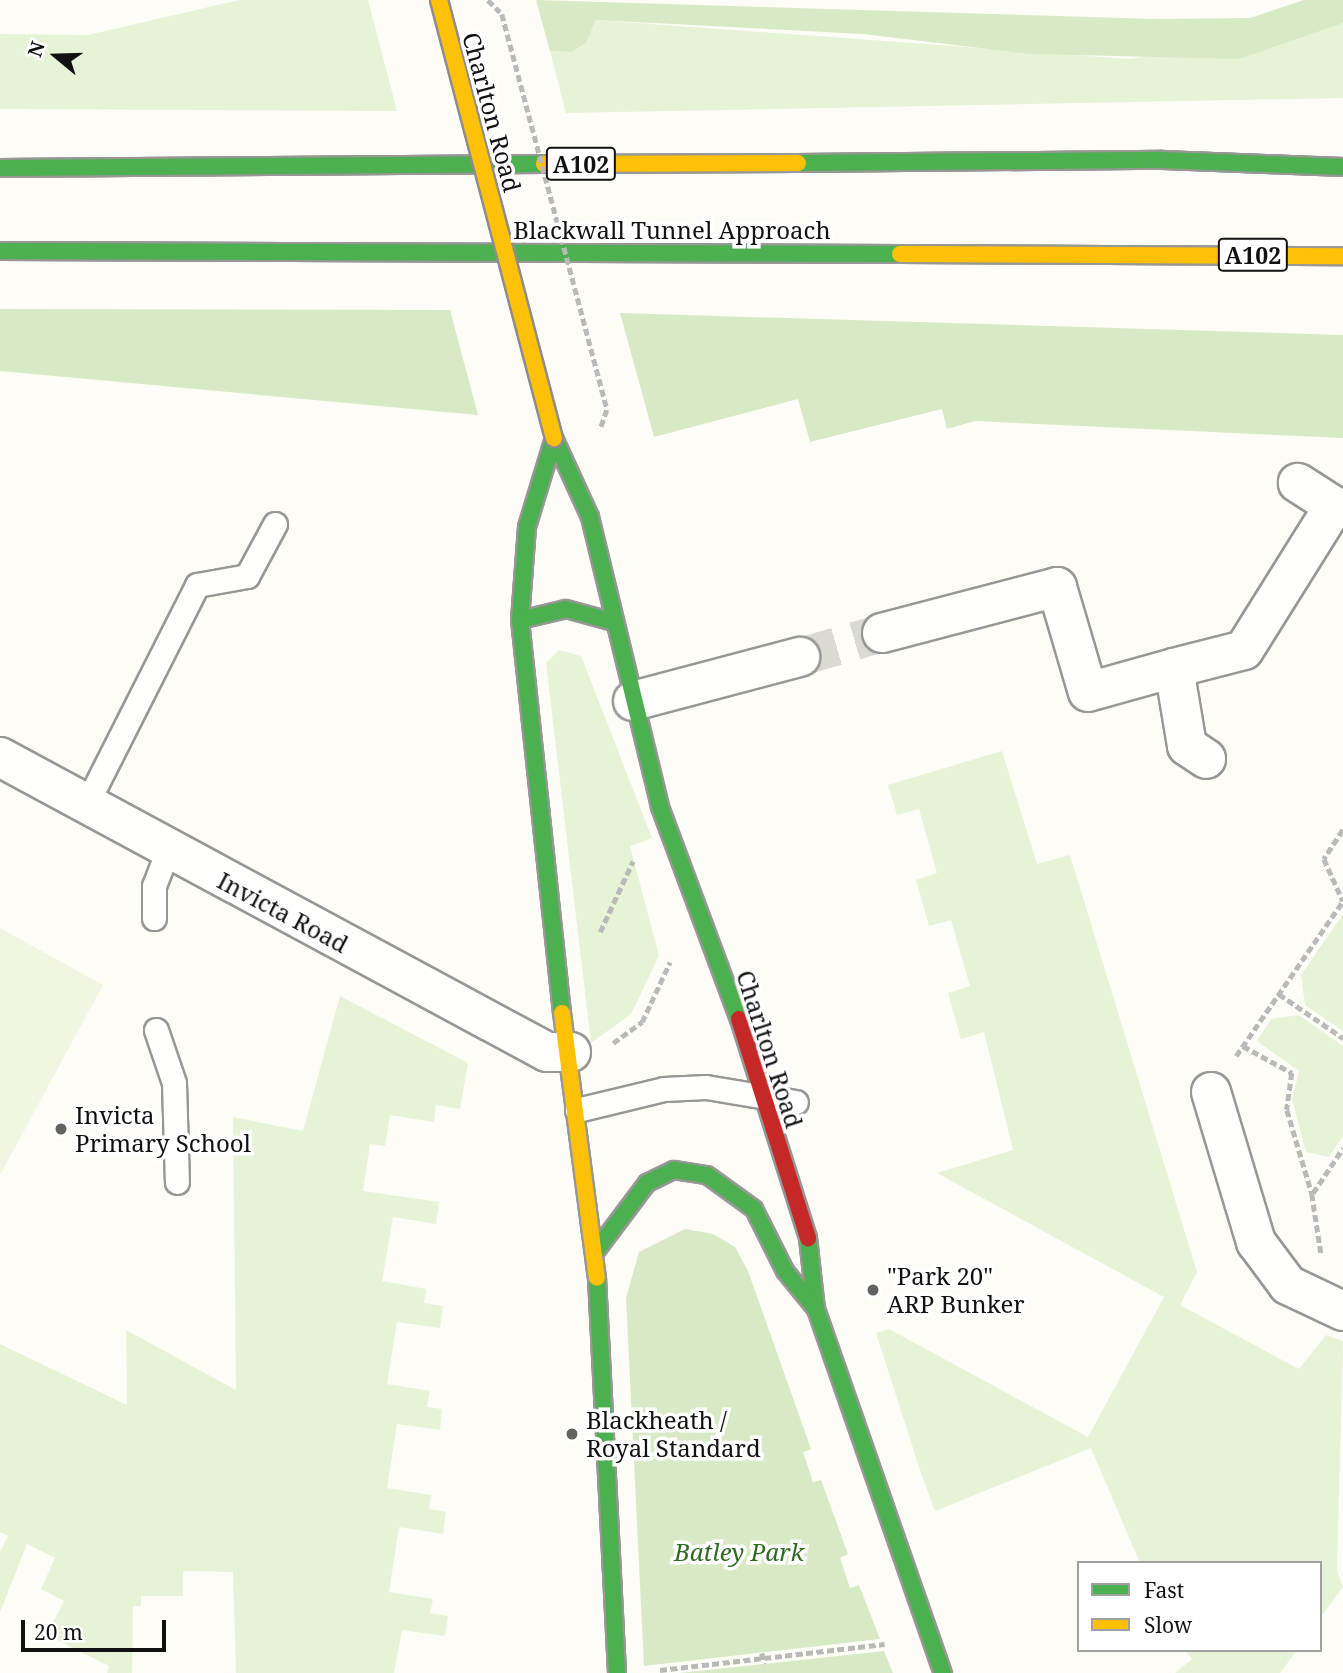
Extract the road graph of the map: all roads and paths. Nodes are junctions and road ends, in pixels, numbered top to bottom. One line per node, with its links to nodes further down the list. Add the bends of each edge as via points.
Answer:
1 (439, 0): 11 (main road, Charlton Road, bridge)
2 (488, 0): 12 (path, Charlton Road, bridge, via 502,15 607,410)
3 (1329, 146): 4 (main road)
4 (1163, 160): 5 (main road, A102); 6 (main road, A102)
5 (1343, 167)
6 (0, 168)
7 (0, 251): 8 (main road, Blackwall Tunnel Approach / A102)
8 (1162, 255): 9 (main road, Blackwall Tunnel Approach / A102); 10 (main road)
9 (1343, 256)
10 (1343, 275)
11 (554, 438): 15 (main road, via 527,527); 16 (main road, Charlton Road, via 590,517)
12 (597, 439)
13 (1298, 483): 19 (street, via 1334,506 1244,650)
14 (275, 524): 23 (lane, via 247,576 197,585)
15 (520, 620): 16 (main road, via 566,608); 35 (main road)
16 (614, 622): 20 (main road, Charlton Road)
17 (882, 633): 19 (street, via 1056,587 1088,692)
18 (800, 657): 20 (street)
19 (1174, 668): 22 (street, via 1186,747)
20 (633, 701): 37 (main road, Charlton Road, via 660,807 732,998)
21 (0, 757): 23 (street, Invicta Road)
22 (1206, 759)
23 (86, 805): 25 (street, Invicta Road)
24 (1343, 830): 27 (path, via 1324,859)
25 (168, 850): 28 (lane, via 154,886); 35 (street, Invicta Road, via 547,1052)
26 (639, 859): 29 (path, via 631,862)
27 (1343, 901): 31 (path)
28 (154, 918)
29 (599, 936)
30 (673, 951): 35 (path, via 666,983 642,1022 617,1041)
31 (1279, 994): 33 (path); 34 (path)
32 (156, 1030): 41 (lane, via 174,1083)
33 (1343, 1038)
34 (1243, 1046): 36 (path); 42 (path, via 1292,1073 1287,1110)
35 (571, 1052): 39 (main road)
36 (1211, 1093): 46 (street, via 1256,1242 1288,1285)
37 (761, 1095): 38 (lane); 39 (lane, via 653,1090); 45 (main road, Charlton Road, via 815,1261)
38 (796, 1102)
39 (577, 1110): 43 (main road, via 582,1193)
40 (1343, 1148): 42 (path)
41 (177, 1182)
42 (1312, 1194): 44 (path, via 1321,1253)
43 (596, 1251): 45 (main road, via 647,1183 674,1170 707,1175 754,1209 785,1271); 49 (main road)
44 (1332, 1261)
45 (816, 1309): 50 (main road, Charlton Road)
46 (1343, 1311)
47 (892, 1644): 48 (path)
48 (645, 1672)
49 (617, 1673)
50 (943, 1673)

